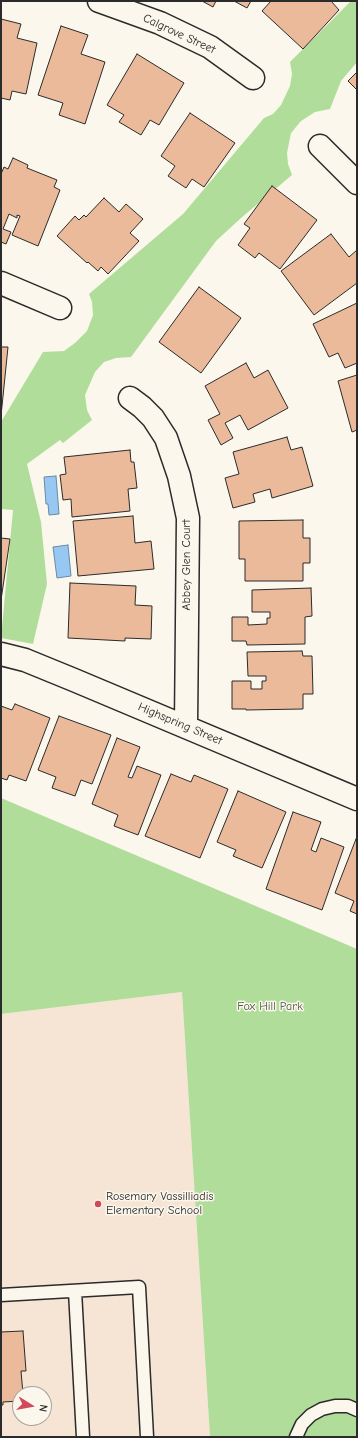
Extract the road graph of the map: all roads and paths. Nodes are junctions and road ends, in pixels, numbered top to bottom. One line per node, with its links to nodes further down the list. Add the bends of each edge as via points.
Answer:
1 (99, 1): 2 (street, Calgrove Street, via 160,23 210,47)
2 (253, 78)
3 (320, 146): 4 (street)
4 (357, 182)
5 (1, 283): 6 (street)
6 (60, 308)
7 (130, 398): 9 (street, Abbey Glen Court, via 153,418 166,438 179,476 188,518)
8 (1, 654): 9 (street, Highspring Street, via 25,660)
9 (186, 726): 10 (street, Highspring Street)
10 (357, 799)
11 (75, 1291): 12 (lane); 14 (lane); 15 (lane, via 139,1287)
12 (1, 1295)
13 (357, 1410): 16 (lane, via 348,1406 322,1409 302,1424)
14 (83, 1437)
15 (147, 1437)
16 (296, 1437)

